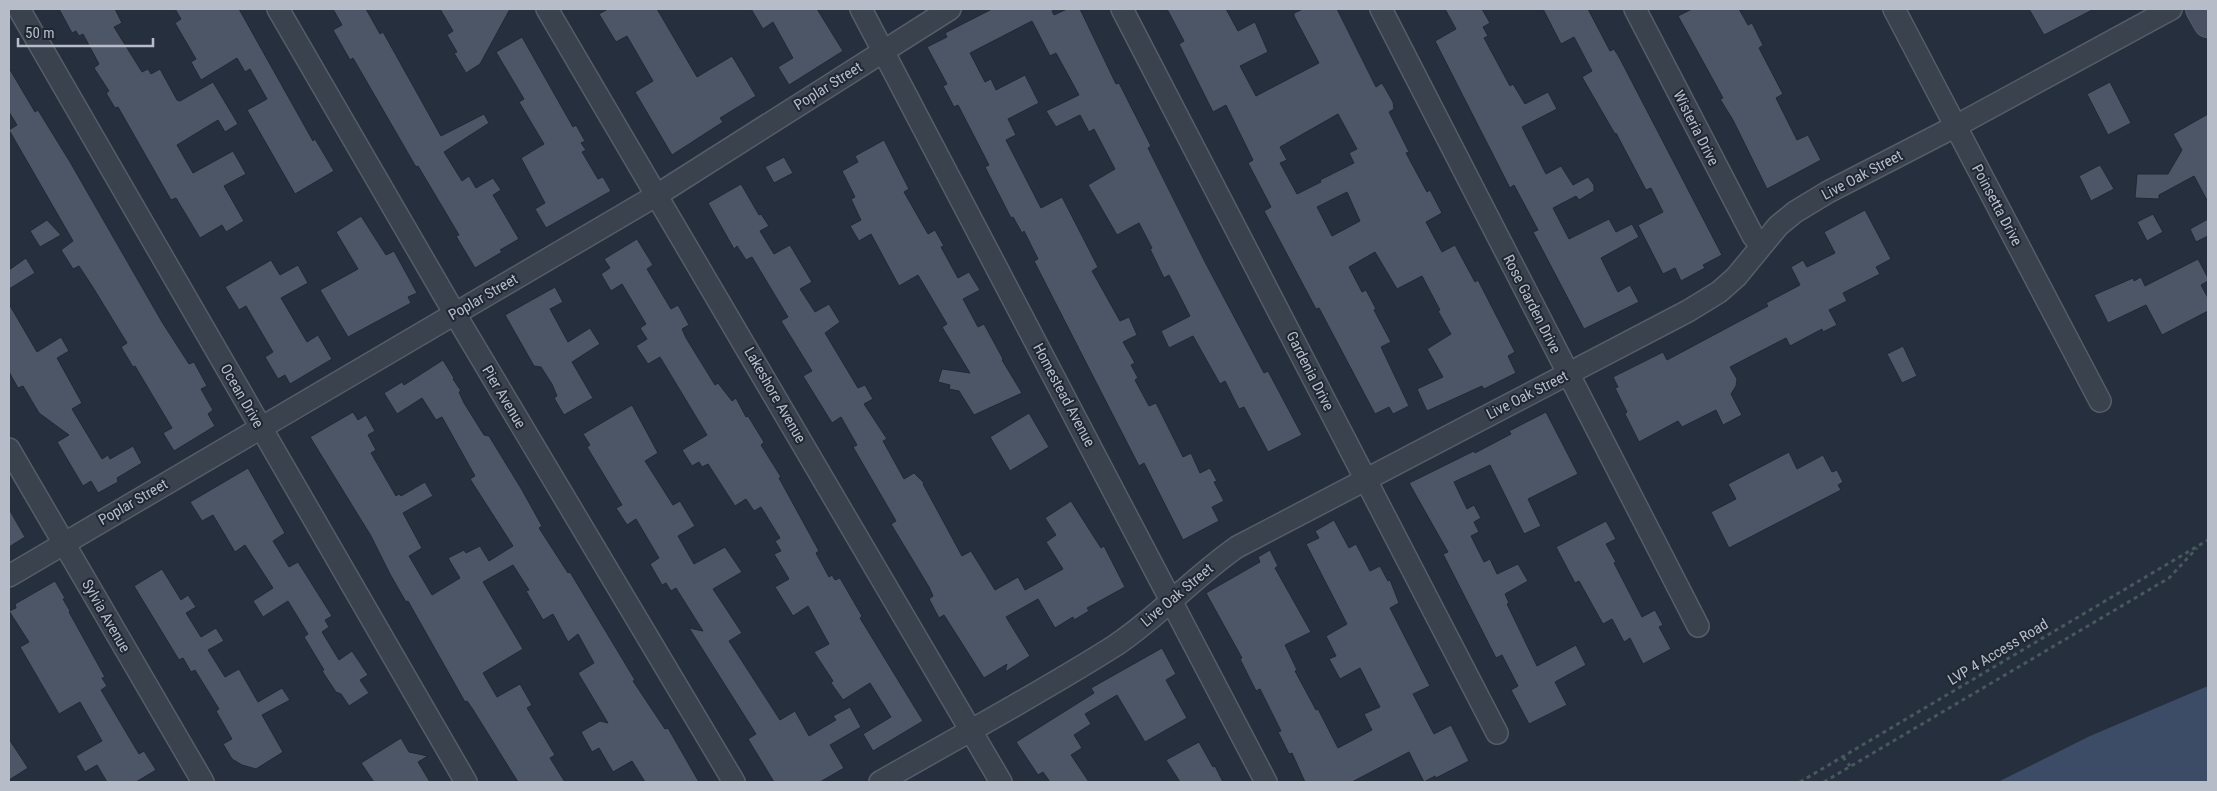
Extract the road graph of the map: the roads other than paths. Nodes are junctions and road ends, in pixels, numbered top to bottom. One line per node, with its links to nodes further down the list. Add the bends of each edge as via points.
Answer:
1 (19, 9): 20 (street, Ocean Drive)
2 (278, 9): 17 (street, Pier Avenue)
3 (547, 9): 15 (street, Lakeshore Avenue)
4 (861, 9): 13 (street, Homestead Avenue)
5 (950, 9): 13 (street, Poplar Street)
6 (1122, 9): 22 (street, Gardenia Drive)
7 (1381, 9): 18 (street, Rose Garden Drive)
8 (1635, 9): 16 (street, Wisteria Drive, via 1752,236)
9 (1894, 9): 14 (street, Poinsetta Drive)
10 (2171, 9): 14 (street, Live Oak Street)
11 (2200, 9): 12 (street)
12 (2208, 23)
13 (883, 51): 15 (street, Poplar Street); 25 (street, Homestead Avenue)
14 (1956, 126): 16 (street, Live Oak Street, via 1795,212); 19 (street, Poinsetta Drive)
15 (658, 195): 17 (street, Poplar Street); 27 (street, Lakeshore Avenue)
16 (1761, 245): 18 (street, Live Oak Street, via 1736,277 1719,292)
17 (455, 314): 20 (street, Poplar Street); 31 (street, Pier Avenue)
18 (1568, 374): 22 (street, Live Oak Street); 26 (street, Rose Garden Drive)
19 (2100, 401)
20 (261, 427): 23 (street, Poplar Street); 30 (street, Ocean Drive)
21 (9, 449): 23 (street, Sylvia Avenue)
22 (1366, 479): 25 (street, Live Oak Street, via 1237,548 1206,569); 28 (street, Gardenia Drive)
23 (63, 543): 24 (street, Poplar Street); 29 (street, Sylvia Avenue)
24 (9, 576)
25 (1172, 600): 27 (street, Live Oak Street, via 1116,644); 34 (street, Homestead Avenue)
26 (1698, 626)
27 (970, 730): 32 (street, Live Oak Street); 33 (street, Lakeshore Avenue)
28 (1497, 733)
29 (203, 782)
30 (466, 782)
31 (734, 782)
32 (880, 782)
33 (1001, 782)
34 (1266, 782)

